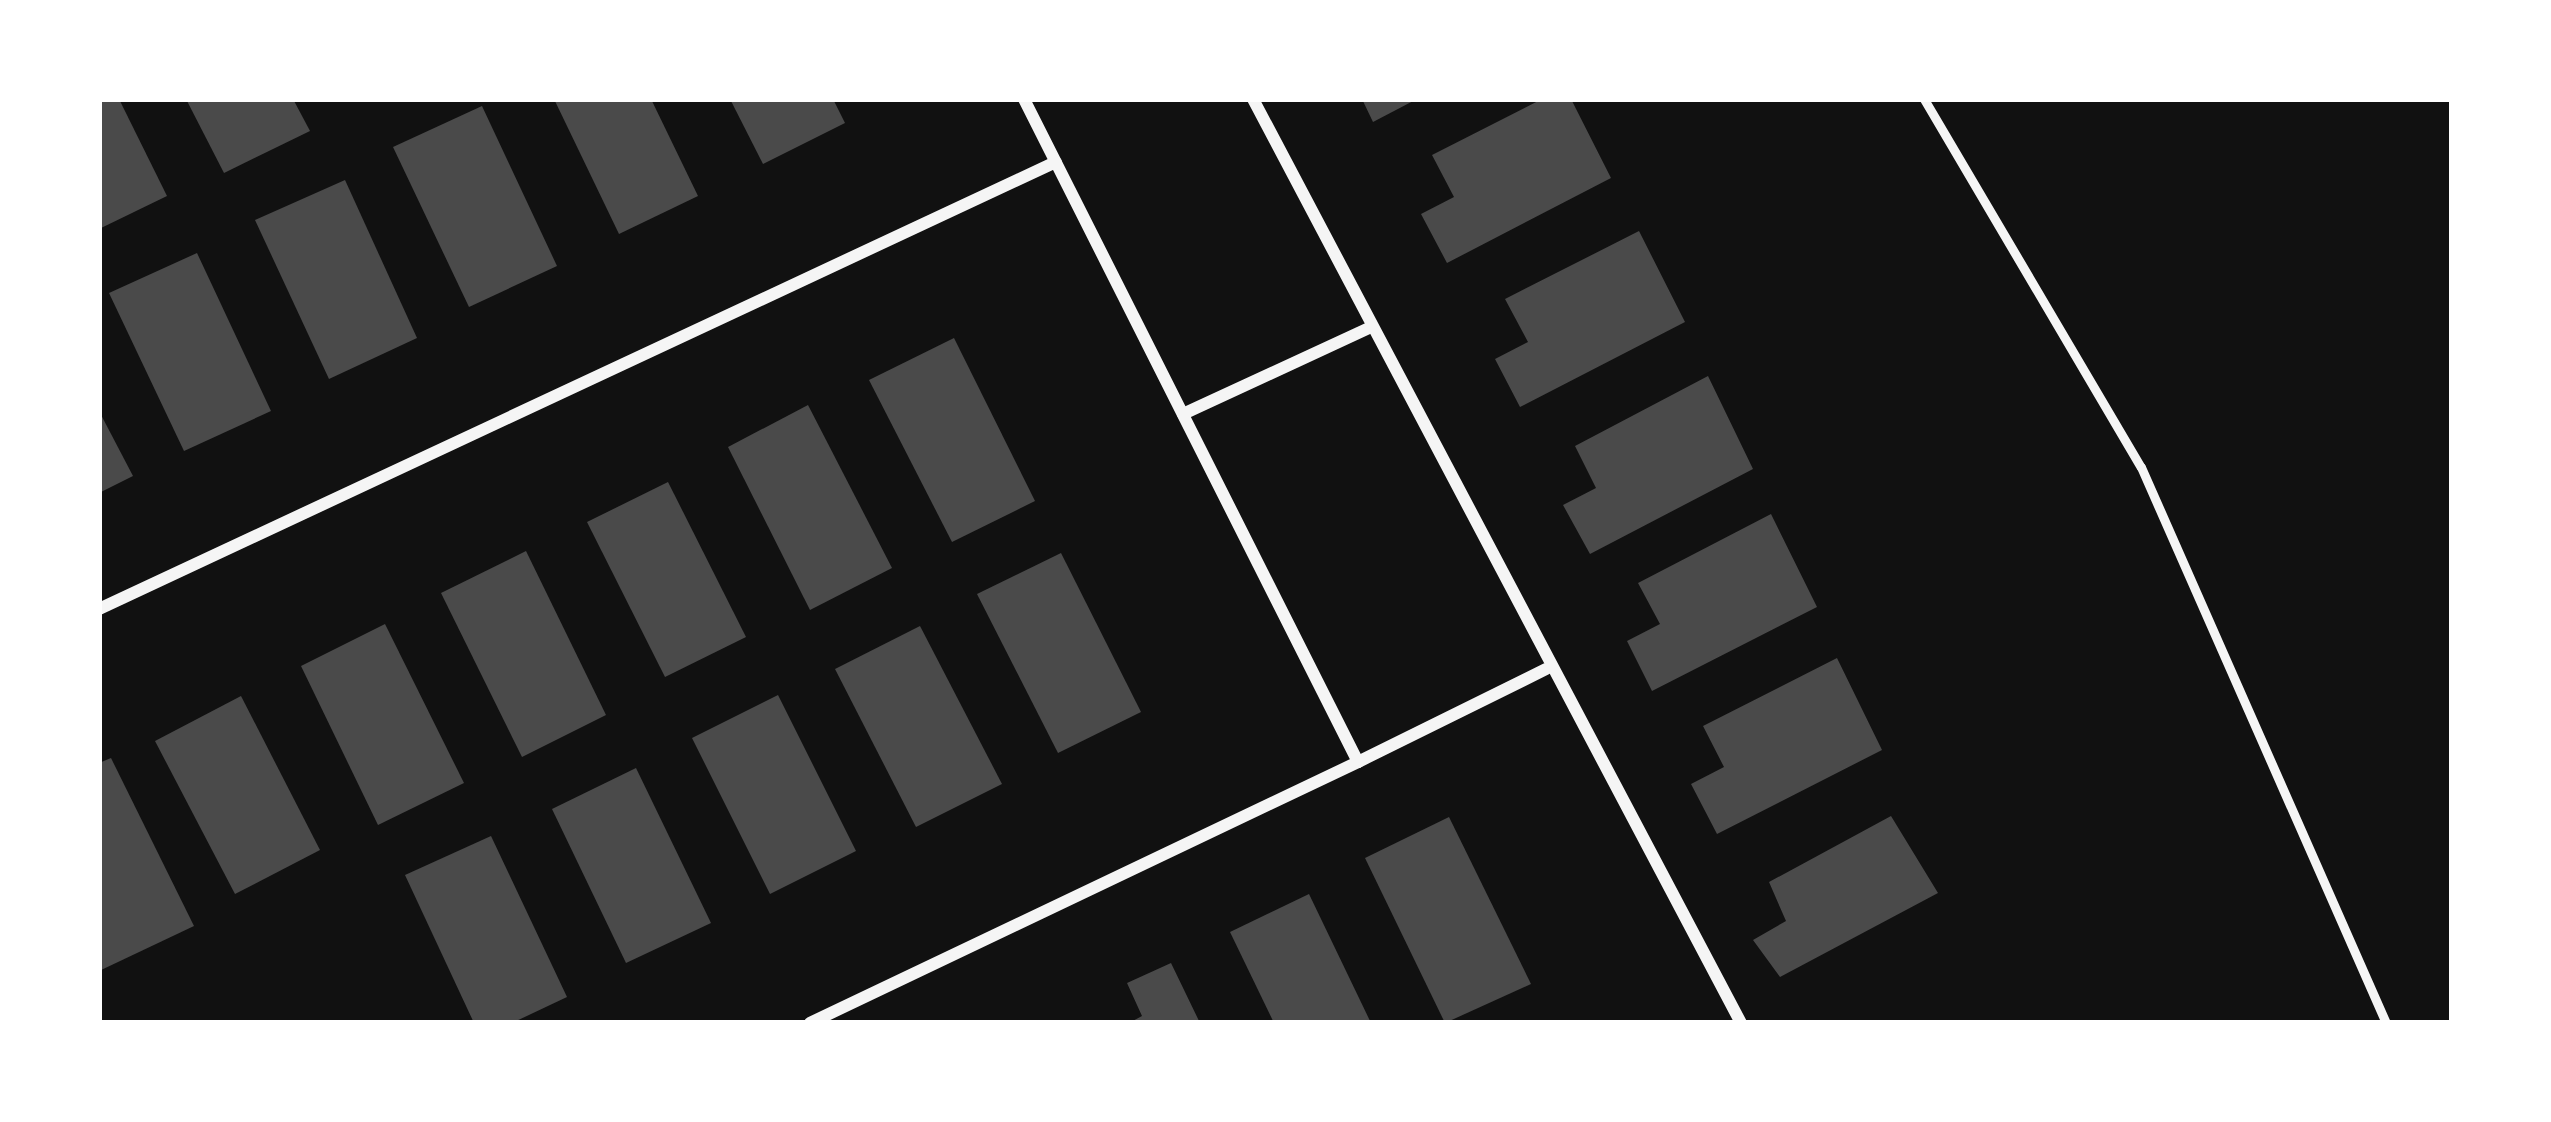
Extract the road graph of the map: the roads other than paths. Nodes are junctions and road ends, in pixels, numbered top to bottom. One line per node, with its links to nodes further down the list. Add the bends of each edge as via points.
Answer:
1 (1024, 99): 4 (street)
2 (1253, 99): 5 (street)
3 (1924, 99): 12 (lane, via 2140,467)
4 (1056, 162): 6 (street); 7 (street)
5 (1370, 328): 6 (street); 8 (street)
6 (1183, 414): 9 (street)
7 (99, 609)
8 (1546, 669): 9 (street); 11 (street)
9 (1358, 762): 10 (street)
10 (810, 1023)
11 (1741, 1023)
12 (2386, 1023)

